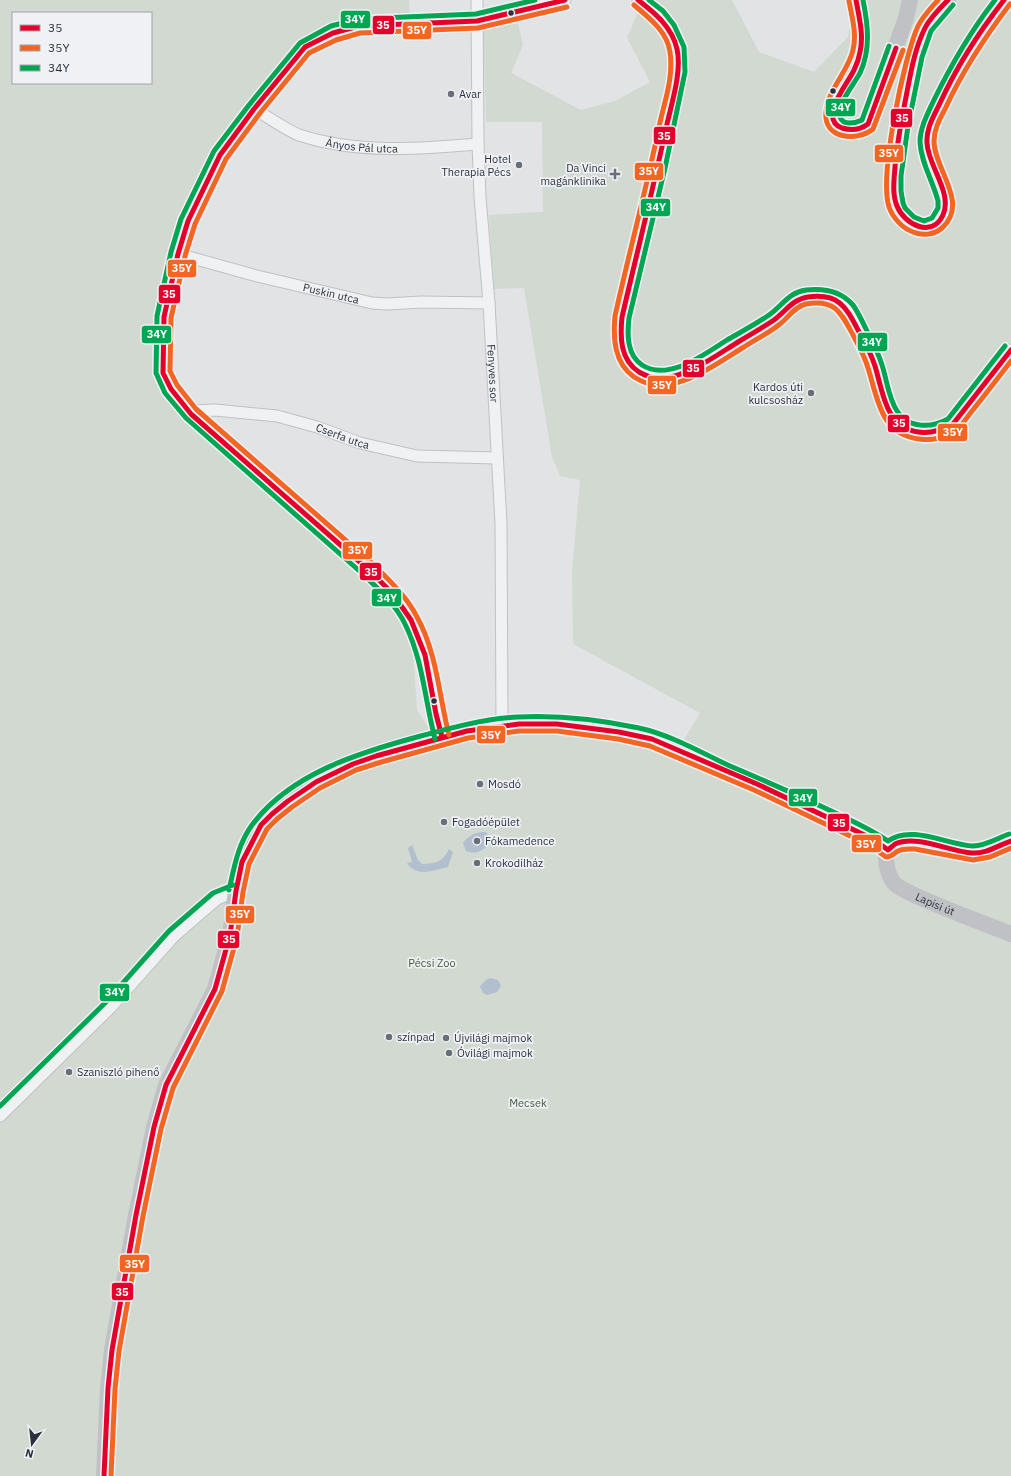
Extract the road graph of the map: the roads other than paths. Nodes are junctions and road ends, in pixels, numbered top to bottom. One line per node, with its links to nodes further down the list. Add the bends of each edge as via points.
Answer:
1 (477, 0): 8 (street, Fenyves sor)
2 (565, 0): 8 (street)
3 (638, 0): 13 (street, via 668,28 677,49 678,72 622,317 622,344 631,365 653,378 674,376 775,320 798,299 826,297 847,309 868,347 892,416 908,429 924,433 944,430 953,424)
4 (856, 0): 5 (street, via 861,33 860,51 855,68 837,97 832,112 832,118 837,125 847,130 858,129 868,124)
5 (910, 0)
6 (948, 0): 7 (street, via 926,27 915,53 897,149 894,185 896,205 906,220 917,228 932,226 943,216 945,209 942,189 928,155 927,142 932,119 964,57)
7 (1004, 0)
8 (477, 21): 9 (street, via 359,26 333,33 305,47); 10 (street, Fenyves sor)
9 (254, 109): 10 (street, Ányos Pál utca, via 298,134 371,149); 11 (street, via 220,155 188,221)
10 (478, 144): 12 (street, Fenyves sor)
11 (178, 254): 12 (street, Puskin utca, via 256,276 372,303); 14 (street, via 164,317 163,373 171,389)
12 (489, 303): 15 (street, Fenyves sor)
13 (1011, 350)
14 (188, 411): 15 (street, Cserfa utca, via 215,410 277,416 360,443 417,456); 17 (street, via 393,594 411,620 426,654)
15 (497, 458): 16 (street, Fenyves sor, via 501,524)
16 (502, 726): 17 (street); 19 (street, via 557,724 652,739 873,839)
17 (442, 737): 20 (street, via 353,764 316,782 288,801 261,825 242,862)
18 (1011, 841): 19 (street, via 974,853 907,842 892,845)
19 (888, 850): 21 (street, Lapisi út, via 886,862 895,884 918,897)
20 (236, 891): 22 (street, via 217,899 174,936 111,1007); 23 (street, via 230,936 215,989 166,1085 148,1153 112,1350)
21 (1011, 934)
22 (0, 1116)
23 (104, 1476)

